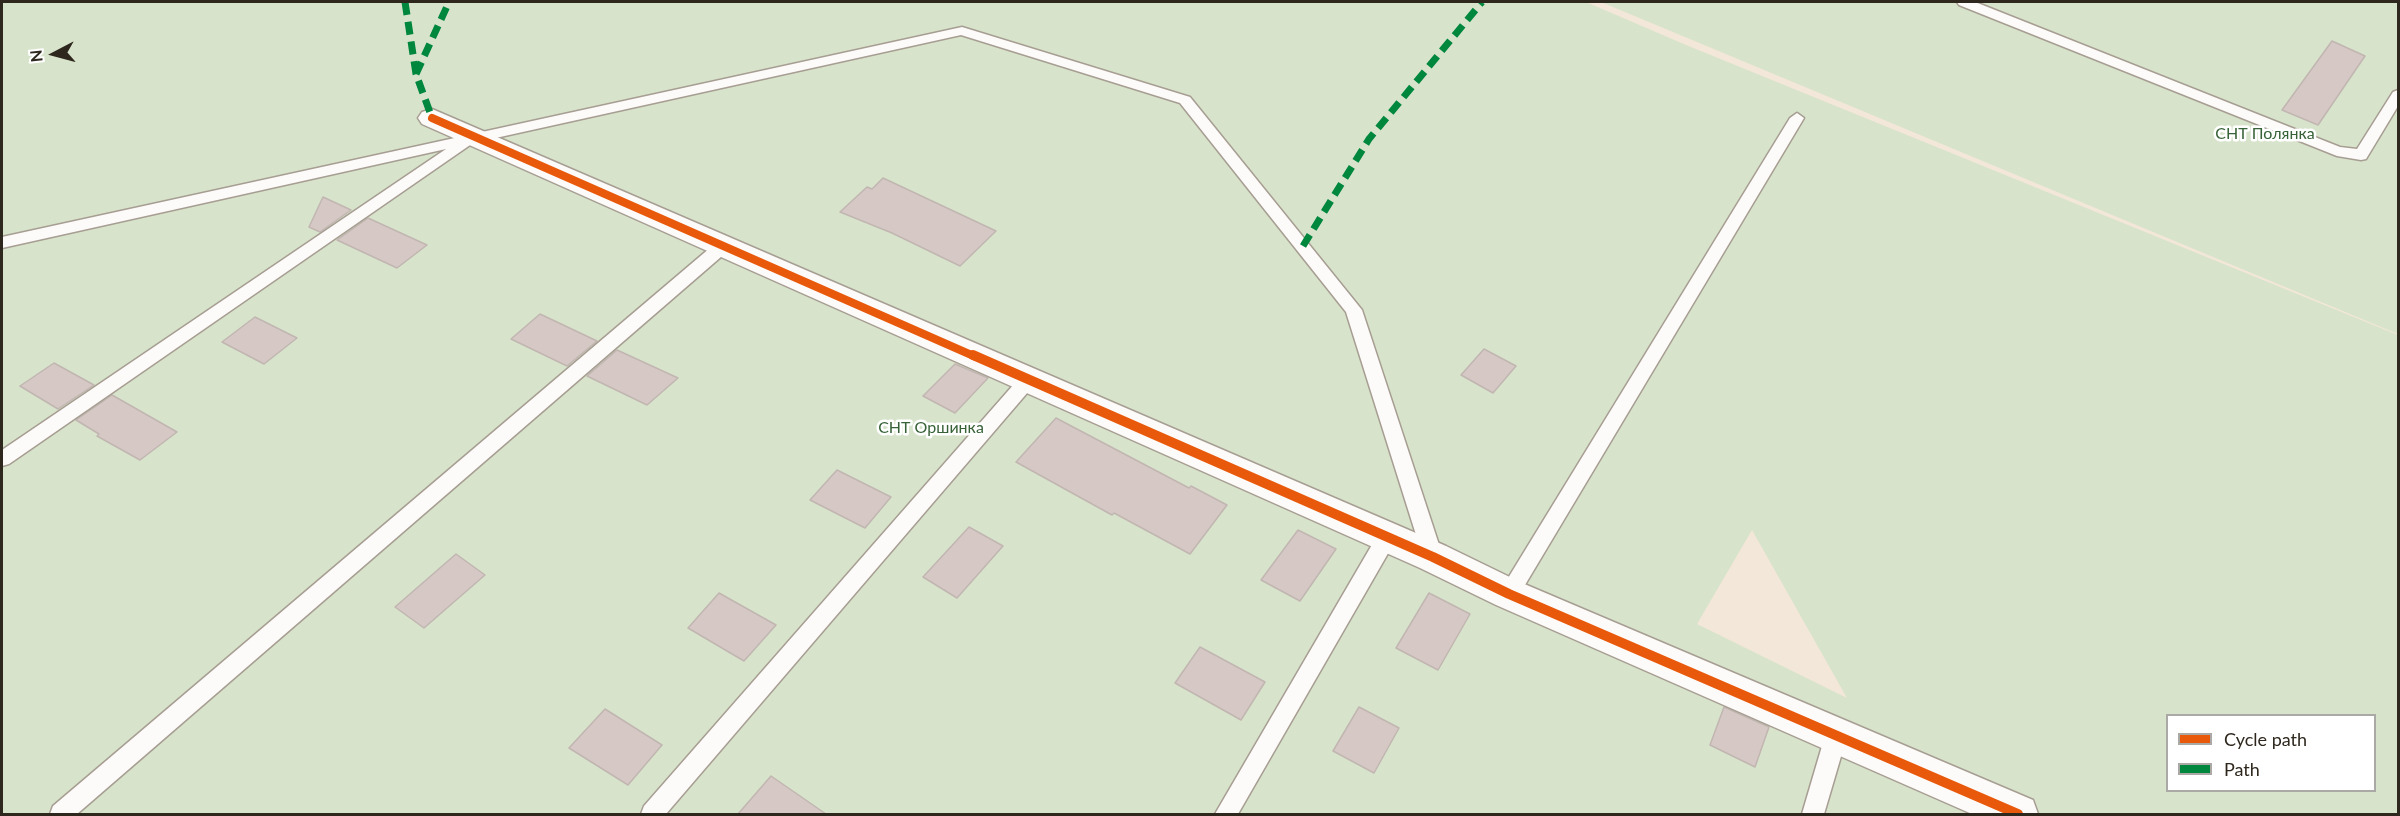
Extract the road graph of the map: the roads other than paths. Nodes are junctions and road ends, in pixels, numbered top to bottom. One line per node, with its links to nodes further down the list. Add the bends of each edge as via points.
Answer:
1 (1974, 3): 2 (lane, via 2337,151 2361,155)
2 (2398, 95)
3 (432, 118): 5 (street)
4 (1797, 118): 12 (lane)
5 (475, 137): 6 (lane); 7 (street); 9 (lane); 11 (lane, via 962,32 1185,100 1354,310)
6 (2, 242)
7 (723, 246): 8 (street); 14 (lane)
8 (1028, 380): 10 (street); 15 (lane)
9 (2, 459)
10 (1387, 537): 11 (street); 16 (lane)
11 (1433, 557): 12 (street)
12 (1509, 594): 13 (street)
13 (1836, 736): 17 (lane); 18 (street)
14 (61, 814)
15 (652, 814)
16 (1226, 814)
17 (1813, 814)
18 (2018, 814)

